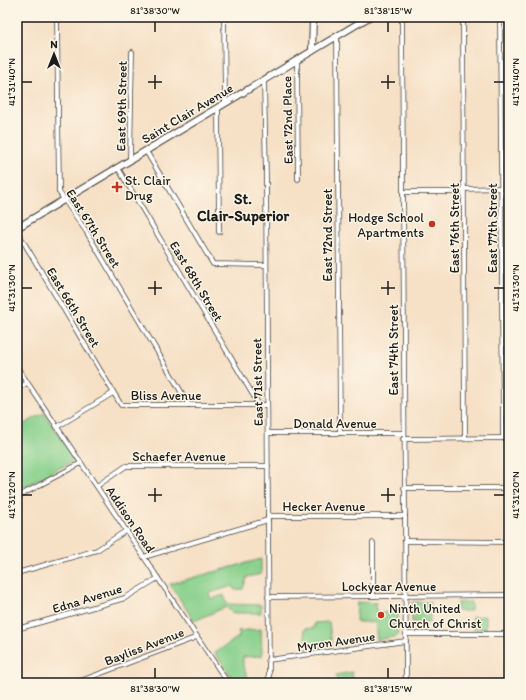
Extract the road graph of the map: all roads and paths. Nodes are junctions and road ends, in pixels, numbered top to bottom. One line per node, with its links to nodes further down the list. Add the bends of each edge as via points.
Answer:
1 (57, 17): 23 (street, East 67th Street, via 58,173 59,192)
2 (224, 17): 13 (street)
3 (313, 17): 9 (main road)
4 (369, 17): 8 (main road, Saint Clair Avenue)
5 (402, 17): 21 (street, East 74th Street)
6 (463, 17): 19 (street, East 76th Street)
7 (500, 17): 20 (street, East 77th Street)
8 (337, 36): 9 (main road, Saint Clair Avenue); 36 (street, East 72nd Street)
9 (312, 51): 11 (main road, Saint Clair Avenue)
10 (132, 52): 16 (street, East 69th Street)
11 (297, 60): 12 (main road, Saint Clair Avenue); 18 (street, East 72nd Place)
12 (264, 80): 13 (main road, Saint Clair Avenue); 26 (street, East 71st Street)
13 (225, 103): 14 (main road, Saint Clair Avenue)
14 (218, 108): 15 (main road, Saint Clair Avenue); 25 (street)
15 (146, 151): 16 (main road, Saint Clair Avenue); 26 (street, East 69th Street, via 213,264)
16 (130, 160): 17 (main road, Saint Clair Avenue)
17 (118, 168): 23 (main road, Saint Clair Avenue); 32 (street, East 68th Street)
18 (298, 180)
19 (463, 189): 20 (street); 21 (street, via 458,192); 41 (street, East 76th Street)
20 (502, 191): 22 (street); 38 (street, East 77th Street)
21 (403, 192): 37 (street, East 74th Street)
22 (509, 193)
23 (64, 200): 24 (main road, Saint Clair Avenue); 31 (street, East 67th Street, via 86,231)
24 (17, 230): 30 (street, East 66th Street)
25 (219, 232)
26 (266, 265): 33 (street, East 71st Street)
27 (17, 367): 28 (street, Addison Road)
28 (28, 383): 29 (street); 34 (street, Addison Road)
29 (17, 389)
30 (113, 393): 31 (street, Bliss Avenue, via 121,404); 34 (street, Bliss Avenue)
31 (189, 404): 32 (street, Bliss Avenue)
32 (259, 404): 33 (street, Bliss Avenue)
33 (267, 405): 35 (street, East 71st Street)
34 (57, 427): 42 (street, Addison Road)
35 (268, 433): 36 (street, Donald Avenue); 43 (street, East 71st Street)
36 (340, 433): 37 (street, Donald Avenue)
37 (403, 433): 40 (street, East 74th Street)
38 (504, 438): 39 (street); 41 (street)
39 (509, 438)
40 (403, 439): 41 (street); 45 (street, East 74th Street)
41 (465, 439)
42 (81, 463): 44 (street, Addison Road); 47 (street)
43 (268, 466): 44 (street, Schaefer Avenue, via 126,466); 49 (street, East 71st Street)
44 (97, 486): 50 (street, Addison Road)
45 (404, 488): 46 (street); 48 (street, East 74th Street)
46 (509, 488)
47 (17, 497)
48 (405, 516): 49 (street, Hecker Avenue); 51 (street, East 74th Street)
49 (268, 518): 54 (street, Hecker Avenue); 60 (street, East 71st Street)
50 (126, 530): 54 (street, Addison Road); 55 (street, via 97,550)
51 (405, 541): 52 (street); 59 (street, East 74th Street)
52 (509, 542)
53 (373, 543): 58 (street)
54 (144, 557): 56 (street, Addison Road)
55 (17, 573)
56 (158, 578): 61 (street, Edna Avenue, via 125,598); 64 (street, Addison Road)
57 (509, 595): 59 (street, Lockyear Avenue)
58 (373, 596): 59 (street, Lockyear Avenue); 60 (street, Lockyear Avenue)
59 (406, 596): 62 (street, East 74th Street)
60 (268, 597): 66 (street, East 71st Street)
61 (17, 629)
62 (406, 634): 63 (street); 65 (street, East 74th Street)
63 (509, 634)
64 (197, 637): 67 (street, Bayliss Avenue); 68 (street, Addison Road)
65 (406, 641): 66 (street, Myron Avenue); 70 (street, East 74th Street)
66 (268, 660): 69 (street, East 71st Street)
67 (75, 683)
68 (228, 683)
69 (269, 683)
70 (406, 683)

